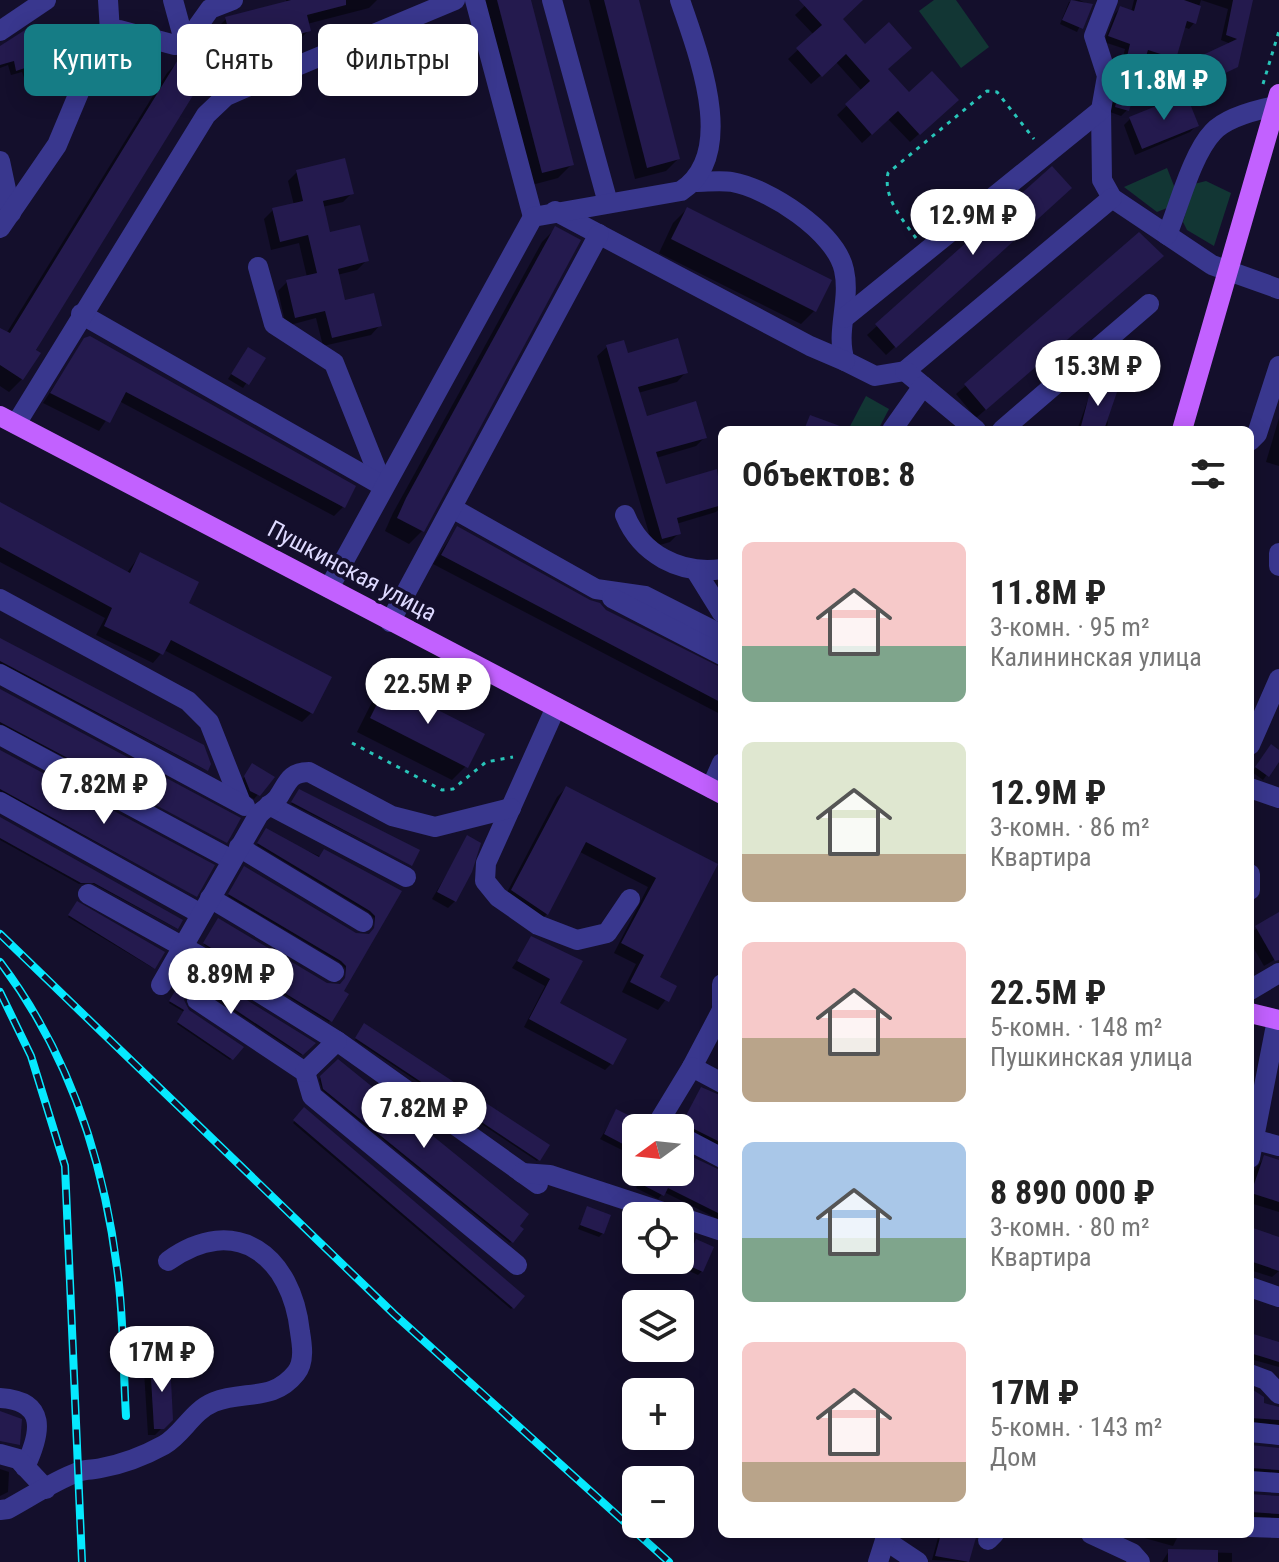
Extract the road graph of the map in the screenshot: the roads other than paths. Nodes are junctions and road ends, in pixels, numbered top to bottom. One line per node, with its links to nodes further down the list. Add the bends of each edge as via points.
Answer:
1 (46, 0): 13 (street)
2 (108, 0): 10 (street)
3 (173, 0): 11 (street)
4 (233, 0): 12 (street, via 210,9)
5 (455, 0): 14 (street)
6 (475, 0): 25 (street)
7 (552, 0): 23 (street)
8 (680, 0): 21 (street, via 706,89 710,127 710,147)
9 (1108, 0): 18 (street, via 1094,36 1107,76)
10 (110, 24)
11 (180, 24)
12 (199, 24)
13 (0, 31)
14 (302, 64)
15 (78, 96): 26 (street, via 57,145)
16 (226, 96): 33 (street, via 206,115)
17 (1277, 100): 19 (main road); 28 (street, via 1212,133)
18 (1101, 110): 22 (street, via 1102,180); 34 (street)
19 (1273, 136): 30 (main road)
20 (0, 161): 26 (street)
21 (695, 182): 23 (street, via 681,191); 34 (street, via 731,182 768,193 808,223 838,252 845,272)
22 (1112, 198): 28 (street); 37 (street)
23 (608, 203): 24 (street)
24 (555, 211): 25 (street); 27 (street)
25 (533, 217): 45 (street)
26 (6, 220)
27 (599, 234): 35 (street); 46 (street)
28 (1167, 235): 30 (street)
29 (258, 267): 45 (street, via 274,324 314,347 338,369)
30 (1227, 272): 31 (street); 43 (main road)
31 (1279, 289)
32 (1149, 304): 42 (street)
33 (81, 314): 39 (street); 45 (street)
34 (844, 318): 35 (street, via 839,343)
35 (845, 361): 37 (street, via 875,376)
36 (1279, 366): 44 (street)
37 (905, 371): 38 (street)
38 (923, 386): 40 (street); 41 (street)
39 (8, 420): 52 (main road, Пушкинская улица)
40 (895, 426)
41 (971, 426)
42 (1007, 426)
43 (1183, 426)
44 (1254, 437)
45 (383, 486): 52 (street)
46 (452, 508): 53 (street); 56 (street)
47 (625, 515): 51 (street, via 644,547)
48 (1279, 553): 49 (street)
49 (1279, 566)
50 (718, 569): 51 (street)
51 (696, 571): 55 (street)
52 (329, 588): 56 (main road, Пушкинская улица)
53 (596, 589): 57 (street, via 645,596); 58 (street)
54 (0, 599): 68 (street, via 188,701 209,722)
55 (718, 607)
56 (390, 622): 61 (main road, Пушкинская улица)
57 (718, 633)
58 (718, 653)
59 (0, 674): 68 (street)
60 (1279, 679): 63 (street)
61 (556, 707): 65 (main road, Пушкинская улица); 69 (street)
62 (0, 735): 70 (street)
63 (1254, 736)
64 (1254, 789): 66 (street)
65 (716, 791)
66 (1279, 798)
67 (0, 802): 74 (street)
68 (256, 807): 69 (street, via 278,799 288,779 309,772 392,816 435,827); 70 (street); 71 (street)
69 (511, 808): 73 (street, via 486,863 485,881 498,897 538,925 577,940 607,933)
70 (235, 854): 74 (street); 75 (street)
71 (406, 877)
72 (88, 894): 76 (street)
73 (630, 899)
74 (206, 906): 76 (street); 77 (street)
75 (363, 922)
76 (181, 949): 79 (street); 85 (street)
77 (334, 972)
78 (1279, 973): 80 (street)
79 (161, 985)
80 (1254, 988)
81 (197, 1000): 87 (street)
82 (1254, 1014): 84 (main road)
83 (718, 1016): 86 (street)
84 (1278, 1020): 89 (street)
85 (337, 1041): 87 (street); 95 (street, via 530,1178 550,1175)
86 (692, 1067): 88 (street); 90 (street)
87 (305, 1072): 99 (street, via 312,1096)
88 (718, 1081)
89 (1255, 1111)
90 (663, 1114)
91 (694, 1143): 94 (street)
92 (1279, 1146): 93 (street)
93 (1254, 1149)
94 (718, 1156)
95 (632, 1202)
96 (694, 1222): 97 (street)
97 (718, 1230)
98 (168, 1261): 111 (street, via 191,1244 216,1238 247,1242 267,1256 298,1314 300,1369 270,1394 215,1402 197,1412 167,1443 144,1454 80,1471)
99 (517, 1265)
100 (1254, 1288): 101 (street)
101 (1279, 1297)
102 (1254, 1376): 103 (street)
103 (1279, 1394)
104 (0, 1398): 108 (street, via 19,1399 32,1408 38,1427)
105 (1254, 1432): 106 (street)
106 (1279, 1435)
107 (0, 1454): 108 (street)
108 (25, 1467): 111 (street)
109 (1254, 1481): 110 (street)
110 (1279, 1483)
111 (46, 1489): 112 (street)
112 (0, 1510)
113 (1254, 1527): 114 (street)
114 (1279, 1528)
115 (886, 1538): 118 (street)
116 (887, 1538): 119 (street)
117 (1100, 1538): 120 (street)
118 (878, 1562)
119 (918, 1562)
120 (1140, 1562)

